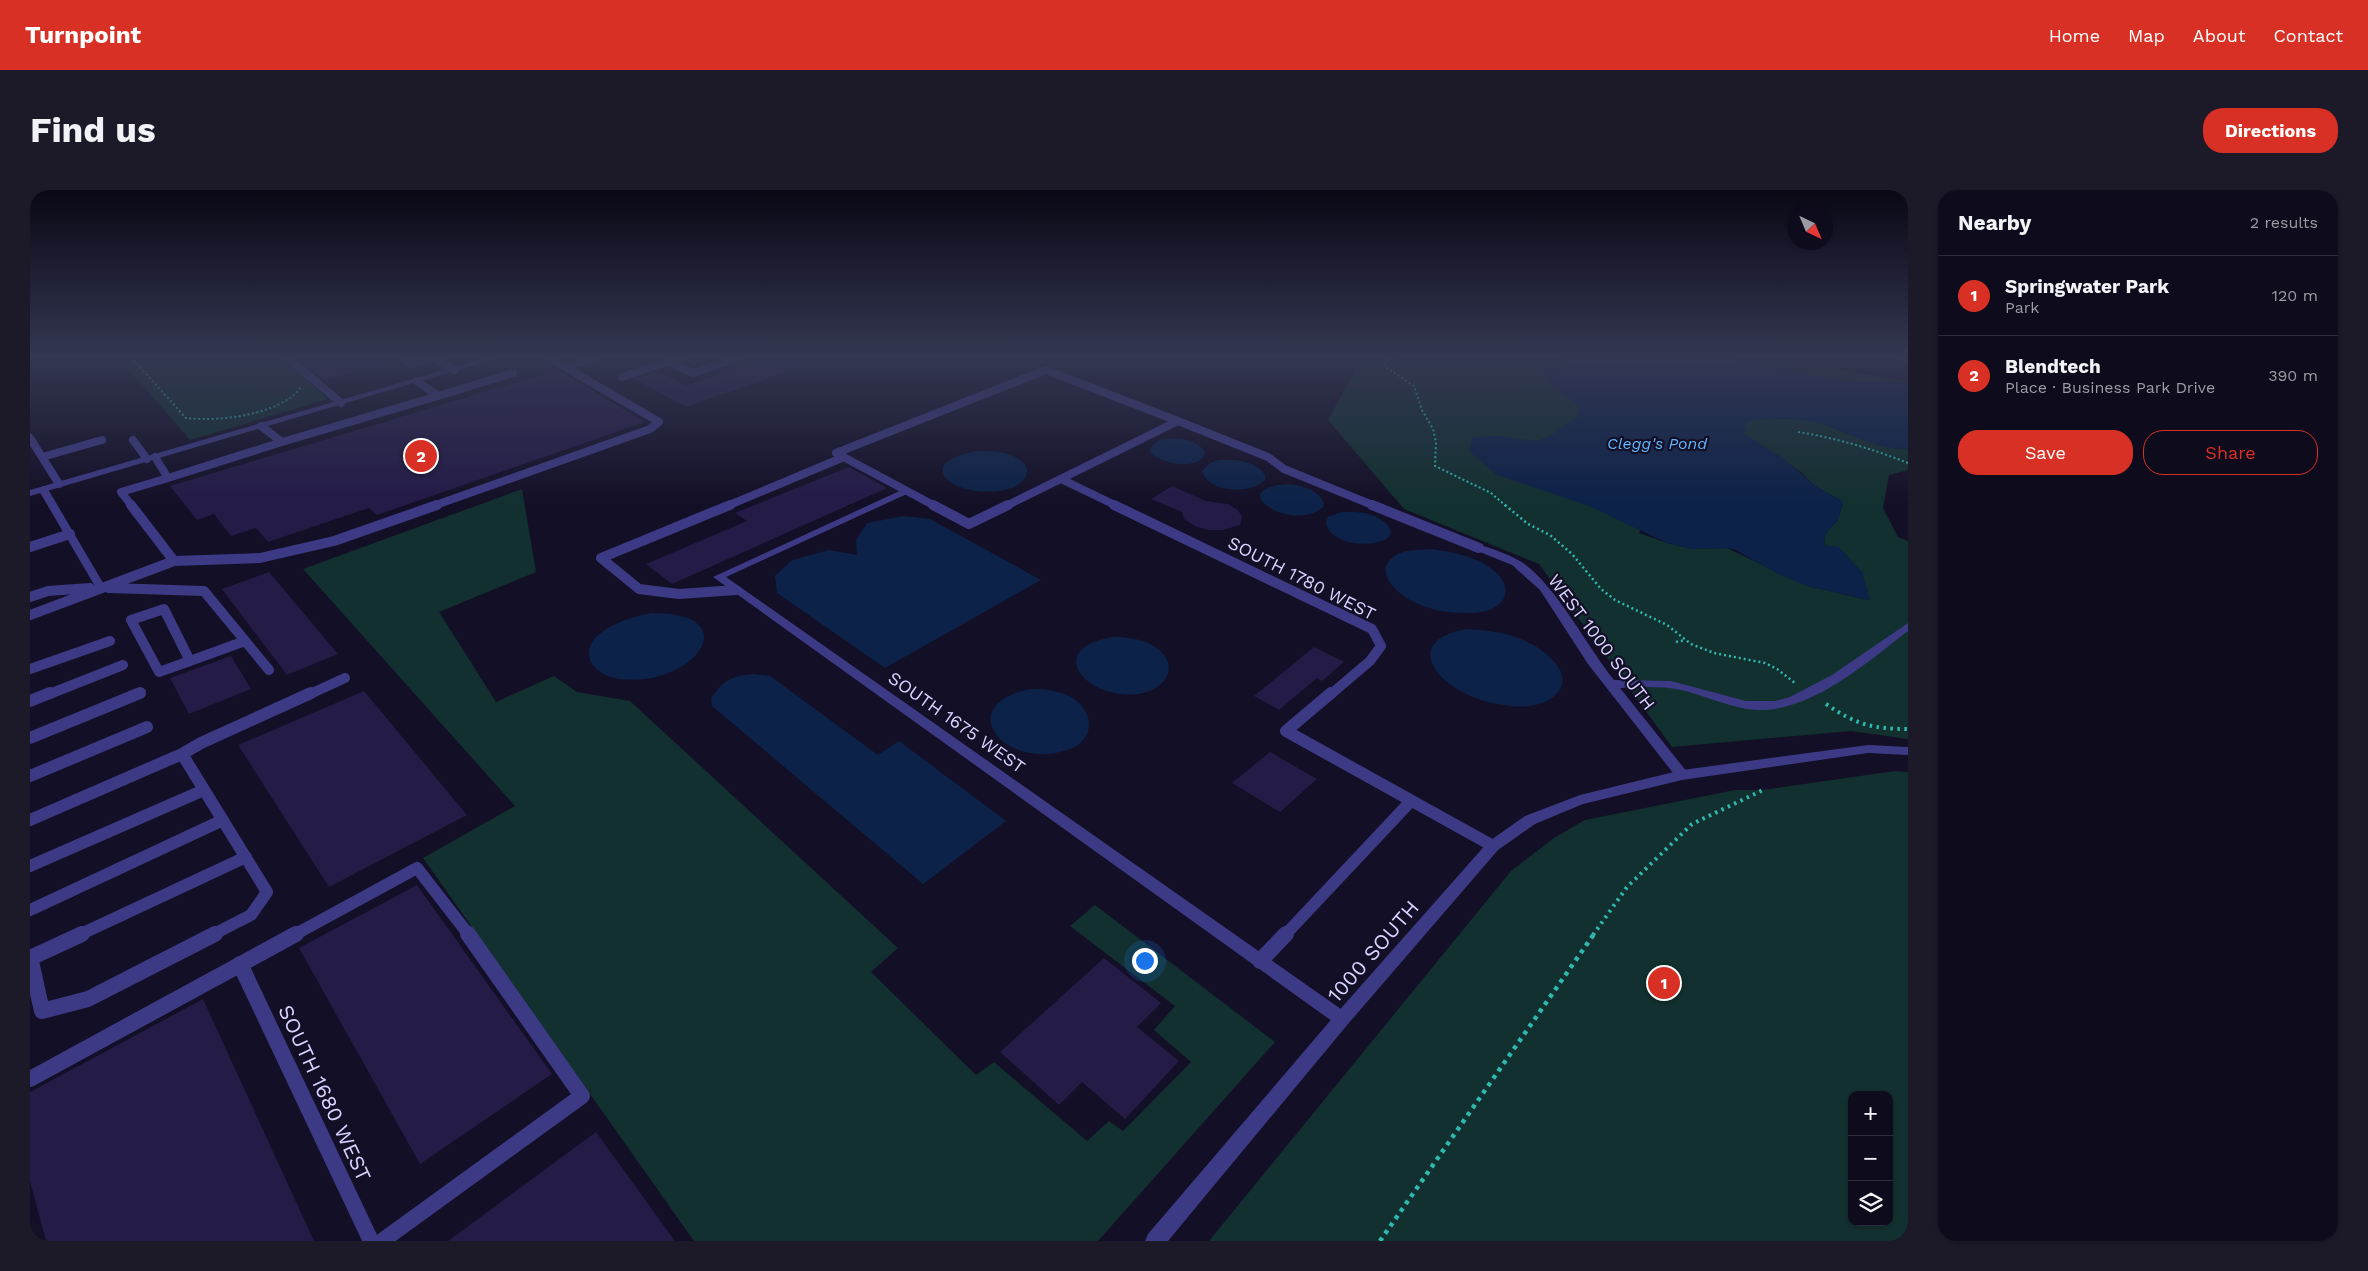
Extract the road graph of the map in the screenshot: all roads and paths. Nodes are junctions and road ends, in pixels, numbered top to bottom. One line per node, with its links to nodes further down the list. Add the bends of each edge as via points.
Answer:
1 (175, 406): 2 (path, via 186,418 194,421 228,419)
2 (273, 406)
3 (330, 406): 10 (street)
4 (404, 406): 15 (lane)
5 (631, 406): 29 (lane, via 658,422 650,429 334,541 260,558)
6 (955, 406): 17 (lane, via 836,453)
7 (1139, 406): 9 (lane)
8 (1421, 406): 35 (path, via 1433,429 1435,466 1490,493 1572,554 1600,589 1630,609 1667,625)
9 (1178, 421): 21 (lane); 28 (lane, via 1268,457 1284,469)
10 (261, 426): 15 (lane); 18 (street)
11 (1798, 432): 19 (path, via 1881,452)
12 (30, 438): 16 (lane)
13 (102, 440): 16 (lane)
14 (133, 440): 18 (lane)
15 (282, 442): 20 (lane)
16 (42, 457): 22 (lane)
17 (844, 457): 24 (lane); 31 (lane, via 601,558 639,589 679,594)
18 (151, 458): 20 (lane); 22 (street)
19 (1908, 463)
20 (168, 478): 29 (lane, via 121,492)
21 (1061, 479): 24 (lane, via 969,524); 58 (lane, SOUTH 1780 WEST, via 1372,629 1381,646 1370,661 1286,731)
22 (59, 484): 23 (street)
23 (44, 489): 25 (street); 26 (street)
24 (906, 490): 31 (street, SOUTH 1675 WEST, via 718,577)
25 (30, 493)
26 (70, 534): 27 (lane); 30 (street)
27 (30, 547)
28 (1479, 548): 45 (street, WEST 1000 SOUTH, via 1516,563 1544,588)
29 (174, 561): 30 (lane)
30 (102, 588): 32 (lane, via 48,590); 33 (lane); 37 (lane, via 204,591)
31 (736, 590): 66 (street, SOUTH 1675 WEST)
32 (30, 597)
33 (30, 615)
34 (1908, 626): 45 (street, via 1835,679 1787,703 1758,707 1726,701 1680,686)
35 (1686, 640): 38 (path); 44 (path, via 1714,652 1765,664)
36 (110, 641): 41 (lane)
37 (245, 641): 39 (lane); 42 (lane)
38 (1676, 642)
39 (190, 661): 39 (lane, via 164,609 131,620 159,672)
40 (123, 665): 47 (lane)
41 (30, 669)
42 (269, 670)
43 (345, 678): 53 (lane, via 201,742)
44 (1794, 683)
45 (1610, 684): 54 (street, WEST 1000 SOUTH)
46 (141, 694): 51 (lane)
47 (30, 701)
48 (1826, 704): 50 (path, via 1864,727)
49 (147, 727): 55 (lane)
50 (1908, 729)
51 (30, 738)
52 (1908, 751): 54 (street, 1000 SOUTH, via 1868,749)
53 (182, 754): 56 (lane); 59 (lane)
54 (1682, 775): 61 (street, 1000 SOUTH, via 1580,800 1530,820)
55 (30, 776)
56 (204, 790): 60 (lane); 63 (lane)
57 (1763, 790): 73 (path, via 1692,824 1627,887)
58 (1411, 801): 61 (lane, SOUTH 1780 WEST); 66 (lane)
59 (30, 820)
60 (223, 820): 62 (lane); 64 (lane)
61 (1493, 846): 68 (street, 1000 SOUTH)
62 (246, 857): 65 (lane); 65 (lane, via 268,892 250,915 88,999 42,1010)
63 (30, 866)
64 (30, 910)
65 (30, 957)
66 (1260, 960): 68 (street, SOUTH 1675 WEST)
67 (240, 964): 69 (lane); 70 (lane, SOUTH 1680 WEST); 71 (lane, via 417,868 469,935 582,1096)
68 (1342, 1019): 72 (street, 1000 SOUTH)
69 (30, 1078)
70 (371, 1241)
71 (382, 1241)
72 (1155, 1241)
73 (1380, 1241)

